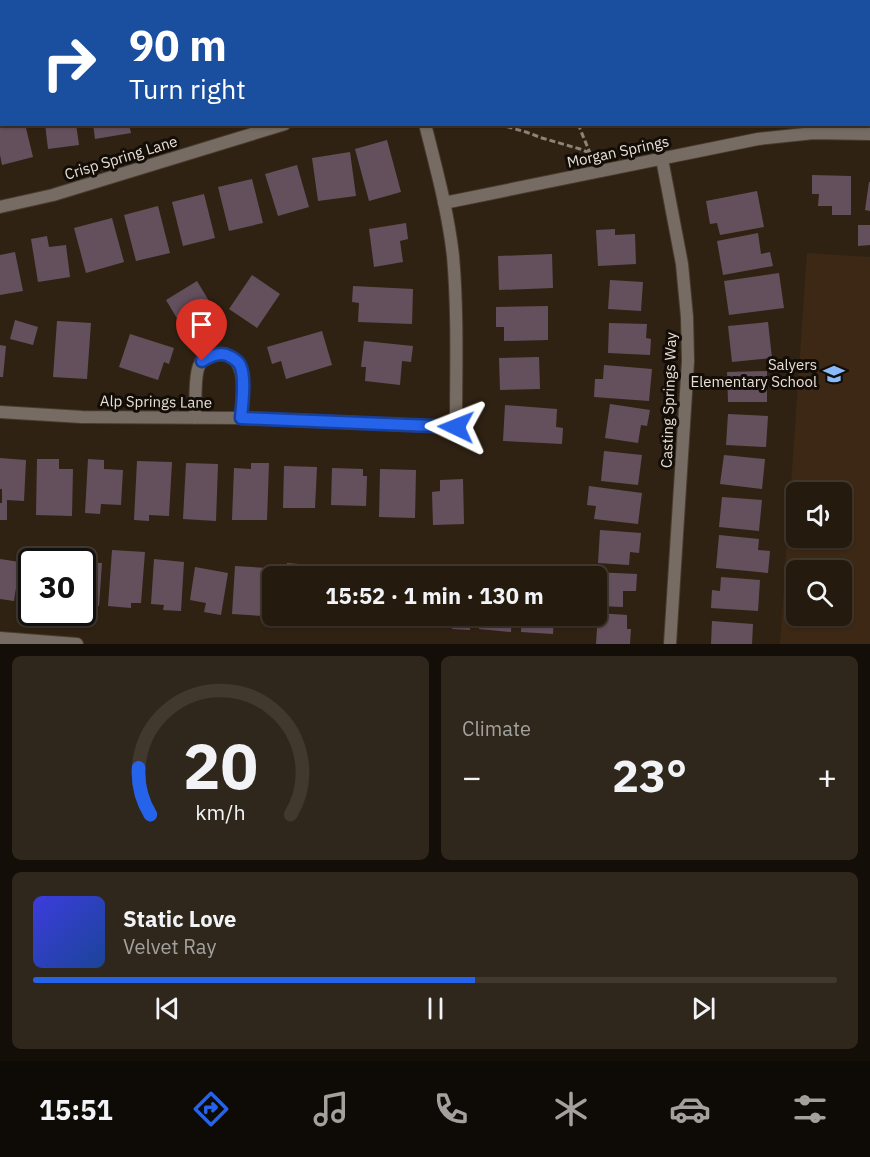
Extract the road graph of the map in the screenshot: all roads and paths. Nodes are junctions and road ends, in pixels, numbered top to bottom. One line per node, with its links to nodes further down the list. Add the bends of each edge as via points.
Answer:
1 (278, 126): 8 (street, Crisp Spring Lane, via 53,195)
2 (425, 126): 7 (street)
3 (505, 126): 4 (path, via 590,153)
4 (579, 126)
5 (870, 134): 6 (street, Morgan Springs, via 813,133 758,139)
6 (662, 159): 7 (street, Morgan Springs); 14 (street, Casting Springs Way, via 682,264 688,361)
7 (444, 203): 11 (street, Alp Springs Lane, via 456,294 456,427)
8 (0, 207)
9 (0, 412): 10 (street, Alp Springs Lane)
10 (195, 418): 11 (street, Alp Springs Lane); 11 (street, via 197,369 202,361 222,353 239,364)
11 (241, 418)
12 (0, 638): 13 (street)
13 (77, 644)
14 (670, 644)

